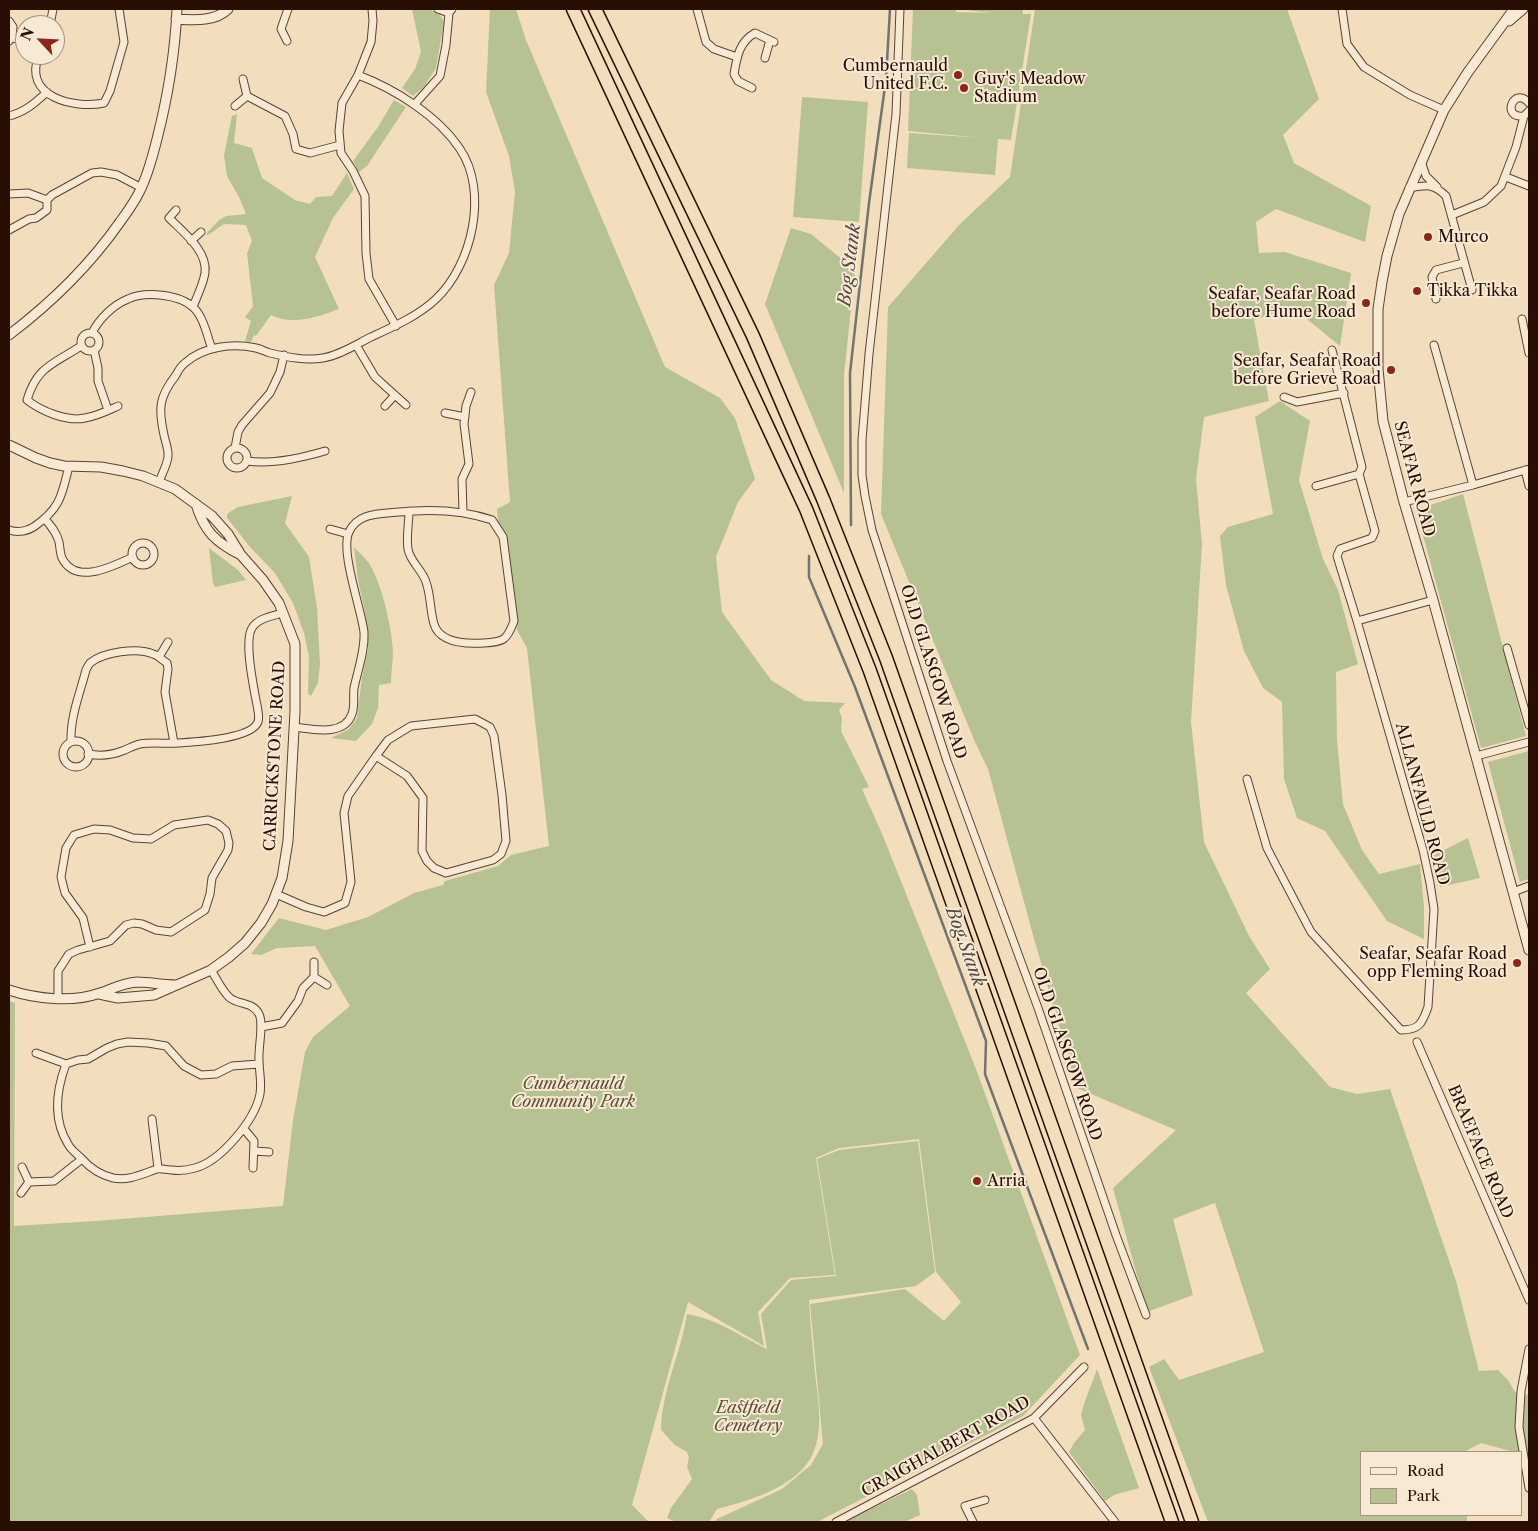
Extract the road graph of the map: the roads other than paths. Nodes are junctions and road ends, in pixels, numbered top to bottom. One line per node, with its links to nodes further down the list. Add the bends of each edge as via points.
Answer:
1 (119, 9): 26 (street, via 124,42 104,104 93,106 65,101)
2 (177, 9): 15 (street)
3 (228, 9): 15 (street, via 209,18)
4 (288, 9): 19 (street, via 281,29)
5 (372, 9): 23 (street, via 371,42)
6 (438, 9): 14 (street)
7 (573, 9): 150 (highway, via 806,509 866,662)
8 (596, 9): 151 (highway, via 753,336 886,658)
9 (697, 9): 20 (street, via 706,42 714,49)
10 (900, 9): 139 (street, OLD GLASGOW ROAD, via 896,114 868,354 862,440 866,503 947,760)
11 (1342, 9): 31 (street, via 1347,44 1364,67 1410,95)
12 (1514, 9): 17 (street, SEAFAR ROAD)
13 (1523, 9): 17 (street, SEAFAR ROAD)
14 (450, 11): 29 (street, via 440,76)
15 (176, 19): 39 (street, via 165,108)
16 (9, 21): 18 (street, via 13,27)
17 (1500, 29): 31 (street, SEAFAR ROAD)
18 (11, 39)
19 (287, 41)
20 (737, 57): 21 (street, via 745,39 755,34 772,41); 25 (street, via 734,74 738,81)
21 (765, 58)
22 (37, 65): 26 (street, via 41,87)
23 (358, 75): 29 (street); 34 (street, via 342,103)
24 (243, 79): 27 (street)
25 (752, 88)
26 (47, 92): 33 (street, via 20,114)
27 (247, 96): 30 (street); 34 (street, via 285,116 296,149 310,153)
28 (1529, 103): 32 (street, via 1518,98 1512,104 1513,113 1518,117)
29 (414, 105): 53 (street, via 448,134 465,157 474,185 474,222 467,250 445,289 434,301)
30 (235, 106)
31 (1444, 110): 35 (street, SEAFAR ROAD)
32 (1527, 114): 36 (street)
33 (9, 116)
34 (340, 145): 53 (street, via 341,153 365,196 369,279)
35 (1421, 161): 38 (street, via 1426,176); 40 (street, SEAFAR ROAD)
36 (1506, 176): 37 (street); 44 (street, via 1501,186 1484,202)
37 (1529, 186)
38 (1437, 187): 40 (street); 44 (street, via 1446,196)
39 (142, 188): 42 (street, via 109,172 92,173); 55 (street, via 113,232 82,269)
40 (1409, 188): 85 (street, SEAFAR ROAD, via 1387,256 1378,309 1378,369 1383,421)
41 (9, 194): 42 (street, via 28,193)
42 (47, 200): 45 (street, via 47,210)
43 (176, 210): 47 (street, via 169,218)
44 (1452, 215): 48 (street)
45 (9, 230)
46 (201, 232): 47 (street)
47 (191, 240): 51 (street, via 202,256 206,271)
48 (1464, 263): 49 (street); 50 (street, via 1436,270 1432,277)
49 (1472, 290)
50 (1436, 298)
51 (193, 307): 54 (street, via 164,295 128,298 98,322); 59 (street, via 201,317)
52 (1522, 320): 62 (street)
53 (396, 326): 56 (street)
54 (92, 332): 58 (street, via 82,335); 60 (street, via 99,340)
55 (9, 334)
56 (356, 345): 63 (street, via 322,358); 66 (street, via 370,370)
57 (1434, 345): 82 (street)
58 (82, 346): 60 (street, via 86,350); 71 (street, via 45,368 31,385 27,400 38,409 54,415 82,419)
59 (212, 349): 63 (street, via 222,346 257,348); 81 (street, via 184,363 162,397 160,407 168,455)
60 (94, 350): 71 (street, via 98,381)
61 (1332, 350): 65 (street, ALLANFAULD ROAD)
62 (1529, 353)
63 (284, 355): 75 (street, via 270,393 242,424)
64 (471, 392): 73 (street)
65 (1344, 393): 67 (street, via 1296,402); 80 (street, ALLANFAULD ROAD, via 1362,467)
66 (395, 395): 68 (street); 70 (street)
67 (1284, 398)
68 (406, 405)
69 (118, 406): 71 (street)
70 (385, 406)
71 (108, 410)
72 (445, 413): 73 (street)
73 (465, 416): 88 (street, via 469,464 462,479)
74 (9, 445): 78 (street, CARRICKSTONE ROAD, via 36,458)
75 (235, 448): 77 (street, via 245,452); 77 (street, via 227,455 229,465 238,468)
76 (325, 451): 77 (street, via 267,462)
77 (247, 461)
78 (70, 466): 81 (street, CARRICKSTONE ROAD, via 101,467); 89 (street, via 57,505)
79 (1527, 469): 82 (street); 84 (street)
80 (1359, 474): 83 (street); 97 (street, ALLANFAULD ROAD, via 1375,531 1372,538 1340,549 1337,556)
81 (159, 482): 86 (street, CARRICKSTONE ROAD)
82 (1473, 485): 85 (street)
83 (1316, 486)
84 (1529, 486)
85 (1404, 502): 95 (street, SEAFAR ROAD)
86 (196, 503): 93 (street, CARRICKSTONE ROAD, via 220,525); 93 (street, CARRICKSTONE ROAD, via 208,531 228,549)
87 (409, 511): 88 (street); 88 (street, via 408,550 425,578 434,626 446,637 464,644 498,642 509,634 514,621 502,537 492,520); 92 (street, via 367,515 355,523)
88 (463, 512)
89 (45, 519): 91 (street, via 30,530); 94 (street, via 58,536 61,556 73,569 94,572)
90 (330, 529): 92 (street)
91 (9, 530)
92 (348, 534): 102 (street, via 349,560 364,632 352,714 345,724 329,730)
93 (241, 555): 96 (street, CARRICKSTONE ROAD, via 263,580)
94 (133, 557)
95 (1433, 600): 97 (street); 108 (street, SEAFAR ROAD)
96 (282, 613): 102 (street, CARRICKSTONE ROAD, via 295,644); 105 (street, via 262,619 252,627 249,638 258,710 254,728 243,734)
97 (1358, 621): 109 (street, ALLANFAULD ROAD, via 1423,850 1434,908 1428,1007 1423,1022 1412,1030 1400,1030 1311,932 1271,858)
98 (168, 642): 100 (street)
99 (1508, 648): 101 (street)
100 (159, 657): 103 (street, via 140,650 127,651 90,663 73,720); 105 (street, via 166,662 168,669 165,692)
101 (1529, 725)
102 (294, 727): 112 (street, CARRICKSTONE ROAD, via 286,860)
103 (72, 742): 106 (street, via 86,746); 106 (street, via 63,751 64,759 70,765 82,765)
104 (1529, 742): 108 (street)
105 (174, 743): 106 (street, via 139,744 99,756)
106 (88, 754)
107 (376, 756): 107 (street, via 388,740 411,726 475,719 490,727 502,795 506,842 501,854 493,860 456,872 446,873 434,868 422,851 424,798 407,776); 112 (street, via 348,796 344,813 351,882 345,903 324,912)
108 (1476, 756): 111 (street, SEAFAR ROAD)
109 (1247, 779)
110 (1529, 886): 111 (street)
111 (1512, 892): 114 (street, SEAFAR ROAD)
112 (276, 894): 116 (street, CARRICKSTONE ROAD, via 261,923 245,943)
113 (90, 947): 113 (street, via 110,941 126,925 134,923 171,932 205,910 212,878 228,850 226,831 208,820 174,825 151,839 133,838 102,829 74,835 66,848 61,877 65,893 83,918); 122 (street, via 69,954 58,971)
114 (1529, 950)
115 (314, 962): 117 (street)
116 (211, 970): 119 (street, CARRICKSTONE ROAD); 123 (street, via 231,999 253,1007 259,1014)
117 (314, 977): 118 (street); 123 (street, via 303,988 282,1023)
118 (327, 985)
119 (176, 986): 121 (street, CARRICKSTONE ROAD, via 154,995 137,997); 121 (street, CARRICKSTONE ROAD, via 137,982)
120 (9, 990): 122 (street, CARRICKSTONE ROAD)
121 (99, 994): 122 (street, CARRICKSTONE ROAD)
122 (58, 998)
123 (261, 1027): 127 (street)
124 (1417, 1042): 138 (street, BRAEFACE ROAD)
125 (36, 1053): 126 (street)
126 (66, 1064): 127 (street, via 88,1059 128,1042 166,1046 184,1066 202,1075 216,1074 232,1066); 132 (street, via 57,1092 58,1115 68,1144)
127 (259, 1064): 129 (street, via 260,1094)
128 (152, 1119): 134 (street)
129 (244, 1129): 130 (street, via 254,1141); 134 (street, via 207,1163 194,1168)
130 (254, 1151): 131 (street); 135 (street)
131 (269, 1152)
132 (82, 1159): 134 (street, via 94,1171 113,1178 131,1178); 136 (street, via 54,1181)
133 (22, 1167): 136 (street)
134 (158, 1168)
135 (253, 1168)
136 (29, 1182): 137 (street)
137 (21, 1193)
138 (1529, 1300)
139 (1146, 1315)
140 (1529, 1349): 144 (street, via 1521,1391 1519,1427)
141 (1084, 1367): 142 (street, CRAIGHALBERT ROAD)
142 (1034, 1418): 147 (street, CRAIGHALBERT ROAD); 149 (street)
143 (1523, 1451): 145 (street)
144 (1523, 1451)
145 (1529, 1488)
146 (985, 1500): 148 (street, via 965,1506)
147 (836, 1522)
148 (973, 1522)
149 (1115, 1522)
150 (1172, 1522)
151 (1192, 1522)

